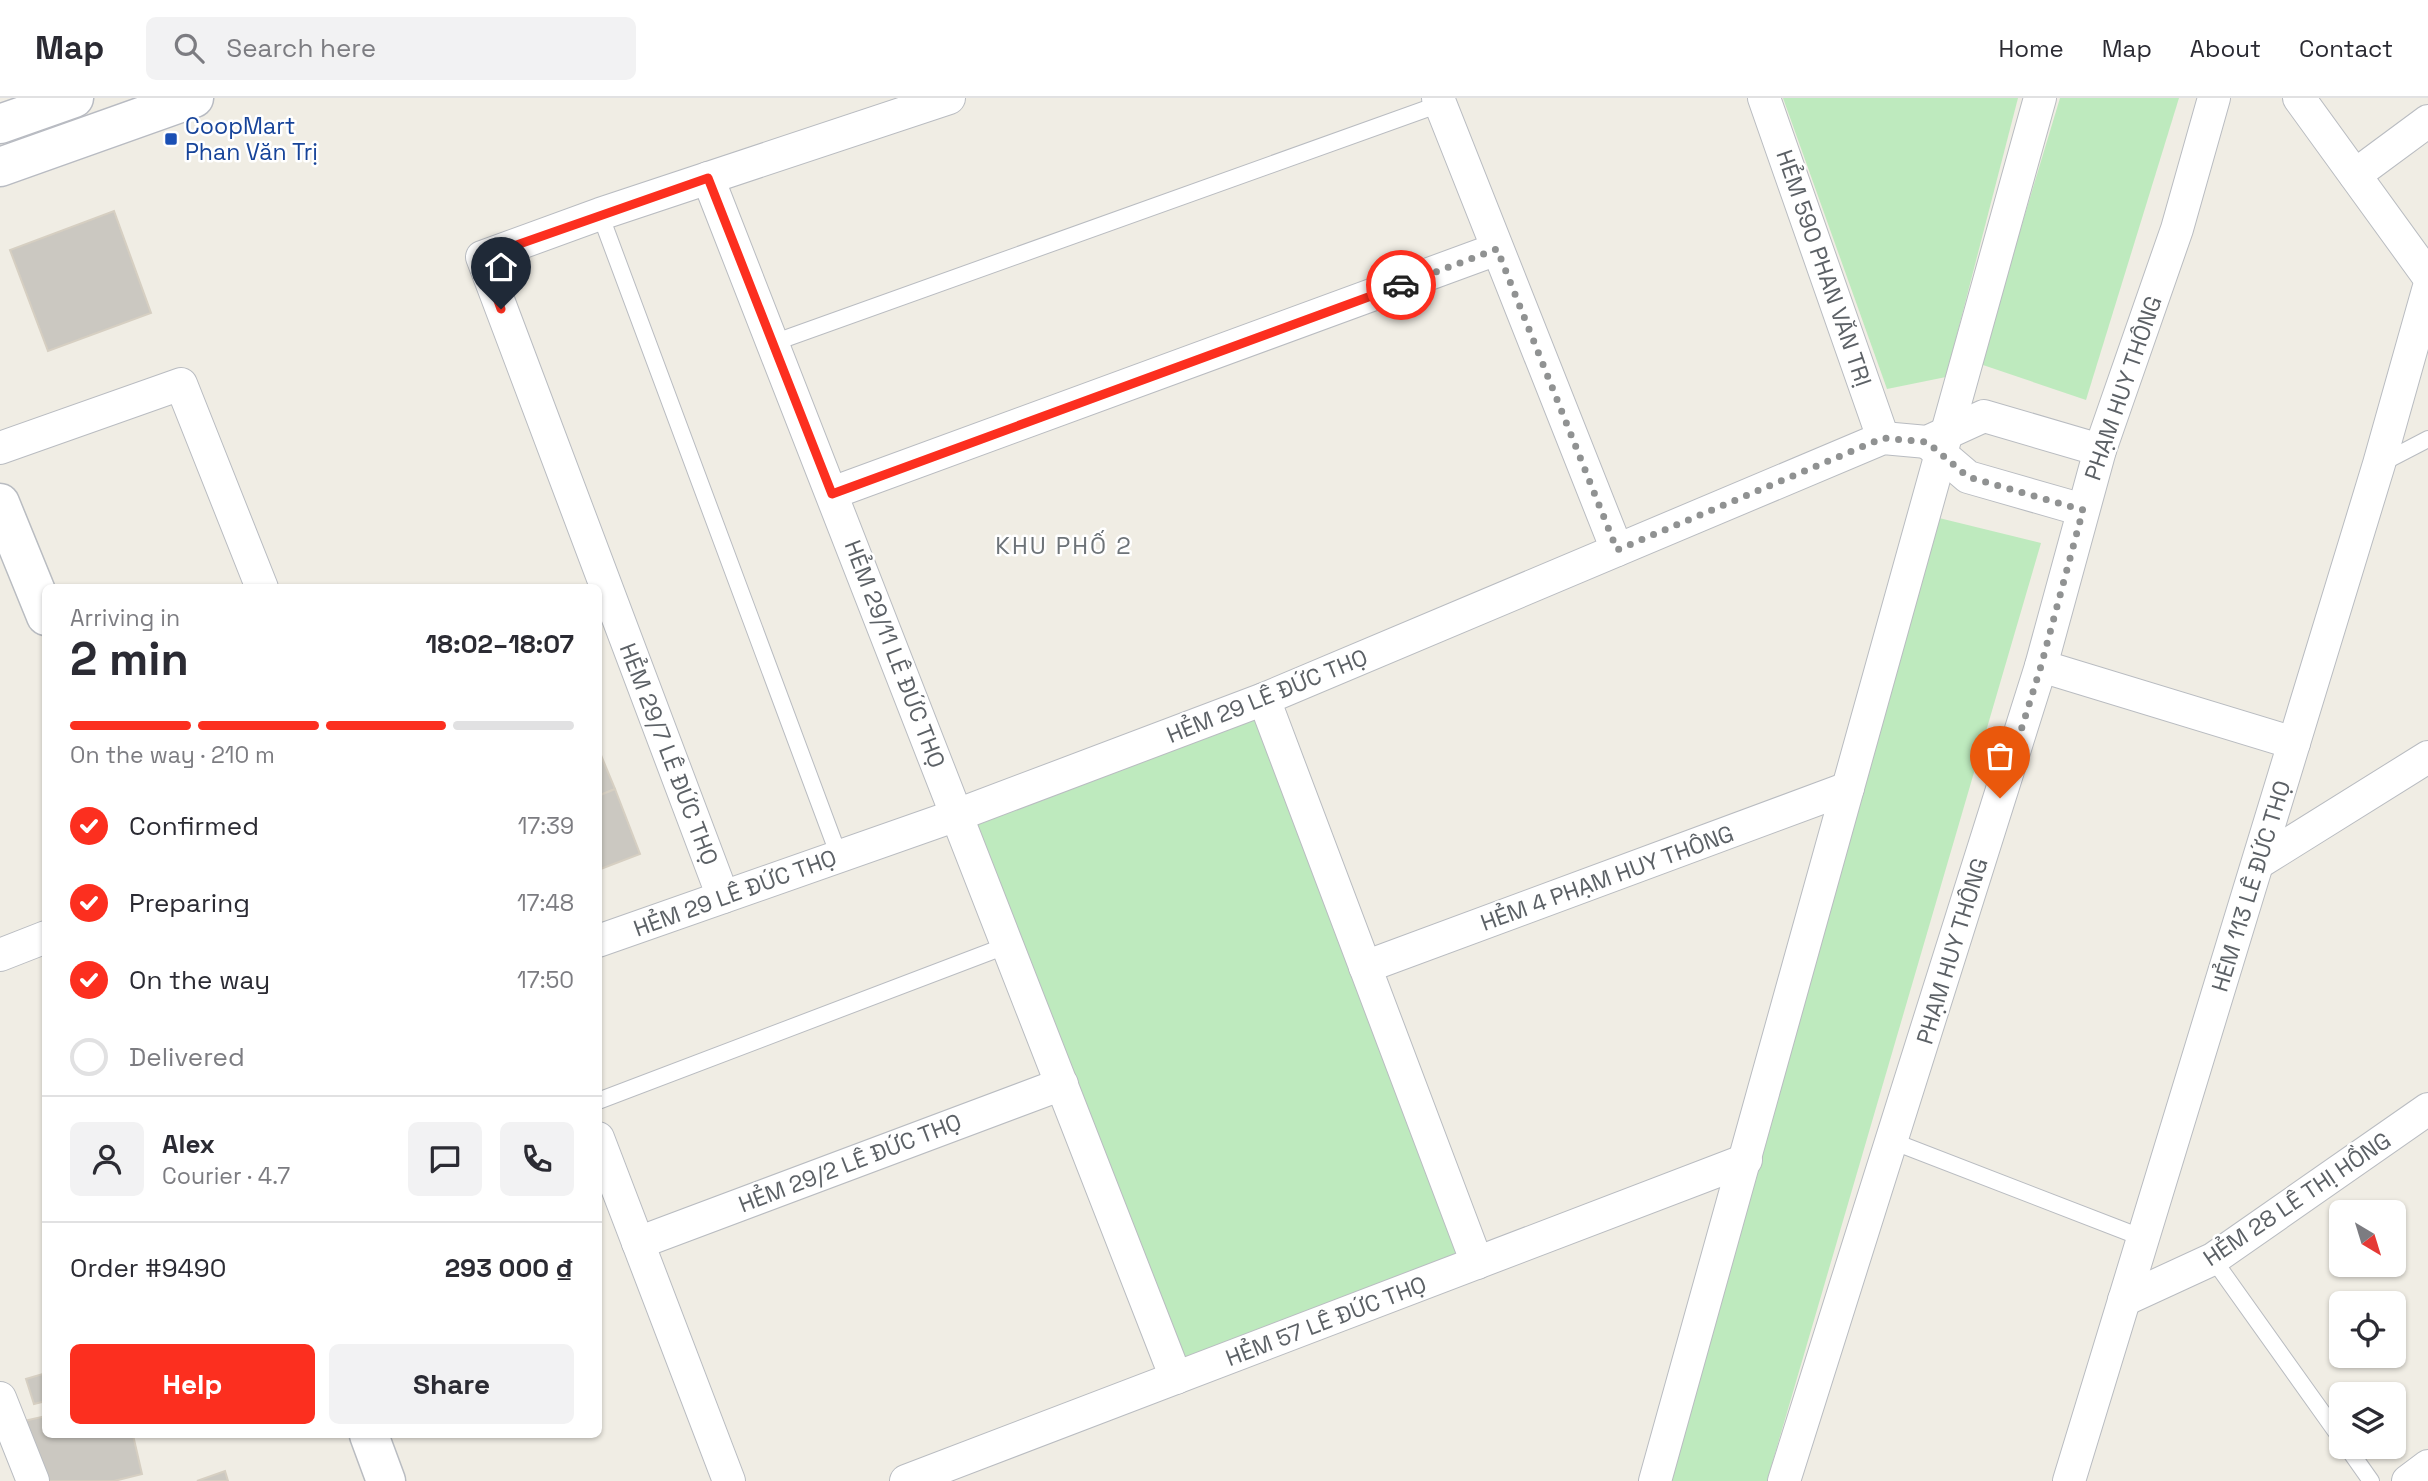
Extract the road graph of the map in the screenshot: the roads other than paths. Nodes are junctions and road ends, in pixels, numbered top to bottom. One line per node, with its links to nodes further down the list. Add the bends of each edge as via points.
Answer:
1 (74, 98): 10 (main road)
2 (194, 98): 11 (main road)
3 (949, 98): 13 (street)
4 (1764, 98): 19 (street, HẺM 590 PHAN VĂN TRỊ)
5 (2040, 98): 21 (street)
6 (2214, 98): 23 (street, PHẠM HUY THÔNG, via 2177,229)
7 (2299, 98): 12 (street)
8 (1439, 101): 15 (street); 18 (lane)
9 (2428, 121): 12 (street)
10 (0, 124)
11 (0, 167)
12 (2355, 175): 16 (street)
13 (708, 178): 14 (street); 18 (street, HẺM 29/11 LÊ ĐỨC THỌ)
14 (600, 214): 37 (lane); 39 (street, HẺM 29/7 LÊ ĐỨC THỌ, via 482,257)
15 (1497, 249): 25 (street); 28 (street)
16 (2428, 276)
17 (2428, 290): 24 (street, HẺM 113 LÊ ĐỨC THỌ)
18 (773, 343): 25 (street, HẺM 29/11 LÊ ĐỨC THỌ)
19 (1883, 438): 21 (street, HẺM 29 LÊ ĐỨC THỌ); 28 (street, HẺM 29 LÊ ĐỨC THỌ)
20 (2428, 439): 24 (lane)
21 (1937, 443): 23 (street, via 1984,416); 27 (street, via 1968,477); 35 (street)
22 (0, 448): 29 (street, via 181,384)
23 (2099, 450): 27 (street, PHẠM HUY THÔNG)
24 (2379, 464): 33 (street, HẺM 113 LÊ ĐỨC THỌ)
25 (832, 494): 36 (street, HẺM 29/11 LÊ ĐỨC THỌ)
26 (0, 503): 30 (main road)
27 (2083, 510): 31 (street, PHẠM HUY THÔNG)
28 (1617, 550): 32 (street, HẺM 29 LÊ ĐỨC THỌ)
29 (260, 584)
30 (42, 606)
31 (2041, 666): 33 (street); 48 (street, PHẠM HUY THÔNG)
32 (1264, 699): 36 (street, HẺM 29 LÊ ĐỨC THỌ); 44 (street)
33 (2294, 743): 38 (street, HẺM 113 LÊ ĐỨC THỌ)
34 (2428, 757): 38 (street)
35 (1848, 788): 44 (street, HẺM 4 PHẠM HUY THÔNG); 50 (street)
36 (957, 815): 37 (street, HẺM 29 LÊ ĐỨC THỌ); 42 (street)
37 (839, 856): 39 (street, HẺM 29 LÊ ĐỨC THỌ)
38 (2258, 863): 51 (street, HẺM 113 LÊ ĐỨC THỌ)
39 (723, 897): 41 (street, HẺM 29 LÊ ĐỨC THỌ)
40 (42, 939): 43 (street)
41 (602, 940)
42 (1008, 945): 45 (street); 46 (lane)
43 (0, 955)
44 (1365, 967): 54 (street)
45 (1062, 1084): 52 (street, HẺM 29/2 LÊ ĐỨC THỌ); 56 (street)
46 (602, 1099)
47 (2428, 1109): 53 (street, HẺM 28 LÊ THỊ HỒNG)
48 (1892, 1141): 51 (lane); 67 (street, PHẠM HUY THÔNG)
49 (602, 1148): 52 (street)
50 (1746, 1160): 54 (street, HẺM 57 LÊ ĐỨC THỌ); 66 (street)
51 (2143, 1238): 55 (street, HẺM 113 LÊ ĐỨC THỌ)
52 (638, 1243): 64 (street)
53 (2213, 1259): 55 (street, HẺM 28 LÊ THỊ HỒNG); 58 (lane)
54 (1477, 1263): 56 (street, HẺM 57 LÊ ĐỨC THỌ)
55 (2124, 1300): 68 (street, HẺM 113 LÊ ĐỨC THỌ)
56 (1177, 1378): 65 (street, HẺM 57 LÊ ĐỨC THỌ)
57 (0, 1398): 62 (street)
58 (2329, 1422)
59 (370, 1438): 63 (main road)
60 (2355, 1459): 69 (lane)
61 (2428, 1466): 70 (street)
62 (33, 1481)
63 (386, 1481)
64 (729, 1481)
65 (906, 1481)
66 (1655, 1481)
67 (1784, 1481)
68 (2069, 1481)
69 (2371, 1481)
70 (2408, 1481)

